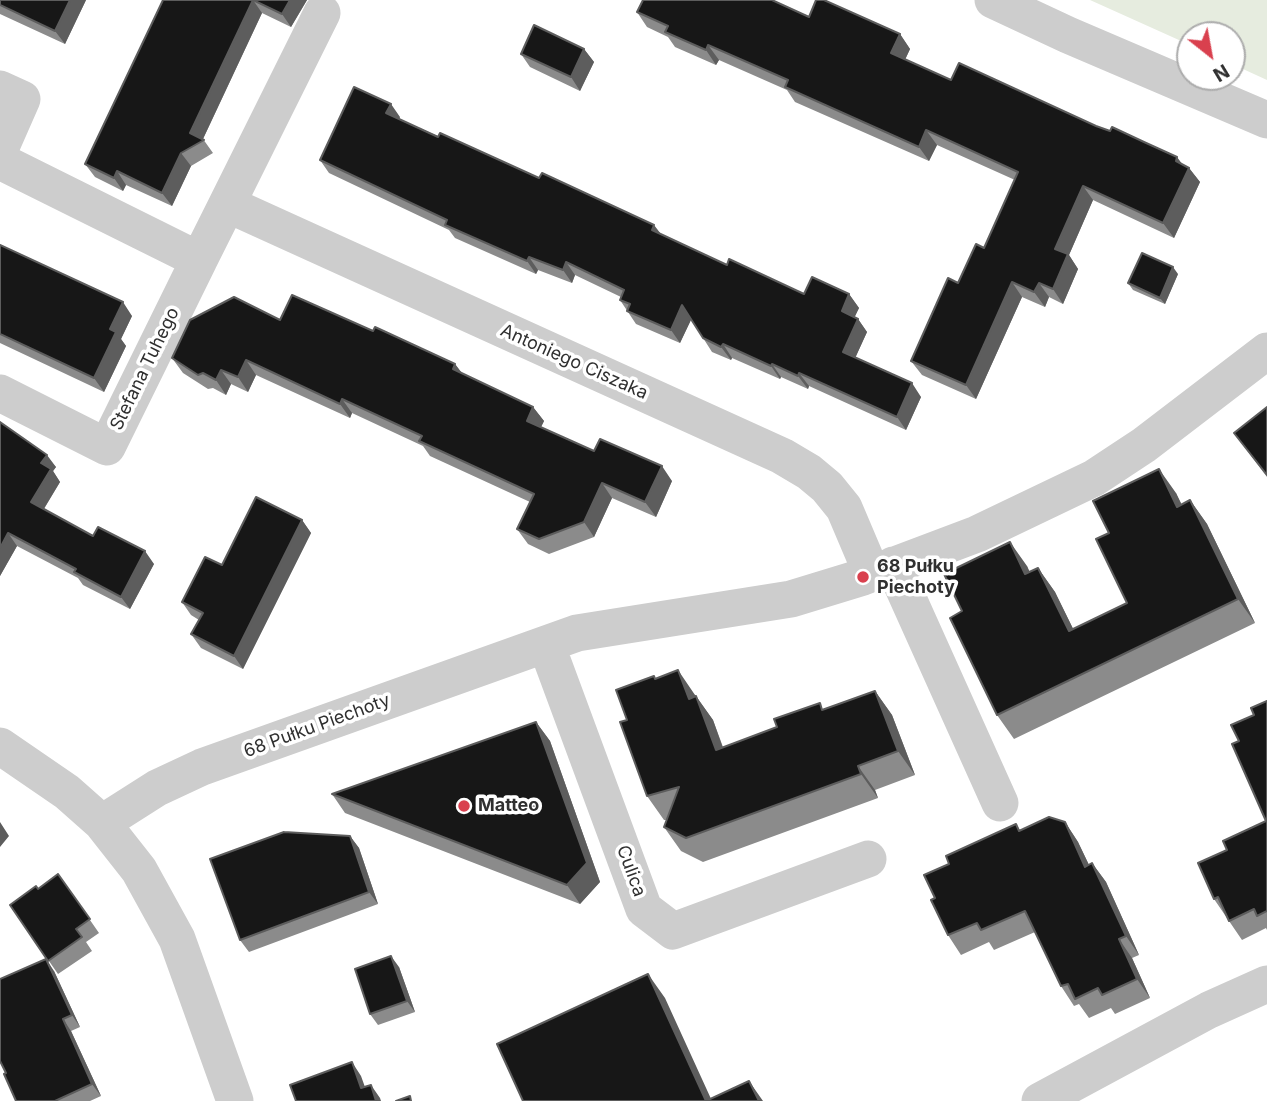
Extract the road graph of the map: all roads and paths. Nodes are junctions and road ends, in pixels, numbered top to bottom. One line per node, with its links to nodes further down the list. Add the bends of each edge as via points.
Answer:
1 (993, 0): 4 (street)
2 (322, 13): 7 (street)
3 (0, 89): 5 (street, via 22,99)
4 (1267, 120)
5 (0, 149)
6 (0, 161): 8 (street)
7 (227, 204): 8 (street); 11 (street, Antoniego Ciszaka, via 791,461 827,487)
8 (199, 260): 10 (street, Stefana Tuhego, via 107,447)
9 (1267, 351): 11 (street, 68 Pułku Piechoty, via 1094,478 977,534)
10 (0, 393)
11 (883, 570): 12 (street, 68 Pułku Piechoty, via 791,599 625,624); 14 (street, Antoniego Ciszaka)
12 (546, 644): 15 (street, 68 Pułku Piechoty, via 202,767 157,788); 16 (street, Culica, via 644,909 673,931)
13 (0, 746): 15 (street)
14 (1000, 803)
15 (102, 823): 18 (street, via 139,870 177,939)
16 (868, 859)
17 (1267, 984): 19 (street)
18 (235, 1101)
19 (1040, 1101)

